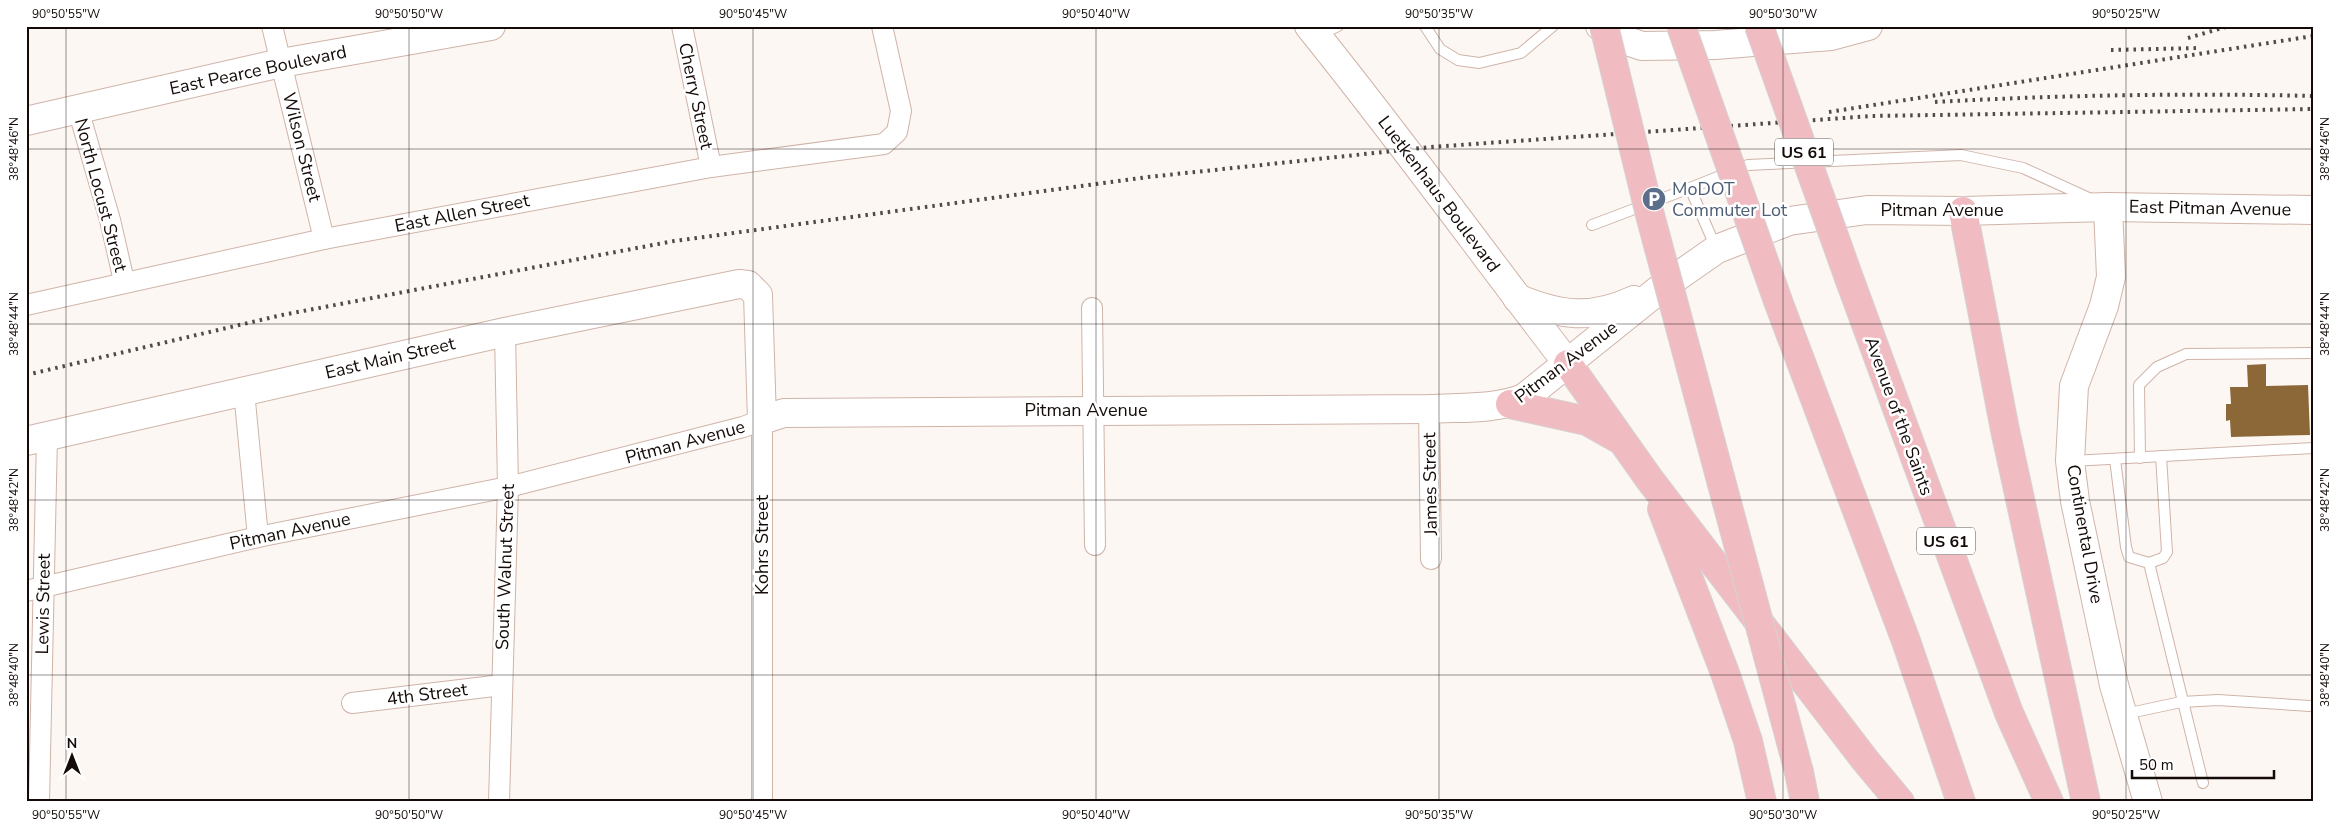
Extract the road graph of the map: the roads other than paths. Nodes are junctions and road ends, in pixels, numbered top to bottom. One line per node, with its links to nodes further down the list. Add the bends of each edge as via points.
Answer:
1 (272, 26): 12 (street, Wilson Street)
2 (682, 26): 15 (street, Cherry Street)
3 (882, 26): 15 (street, East Allen Street, via 901,111 897,132 884,144)
4 (1425, 26): 5 (lane, via 1440,49 1458,60 1479,63 1521,53)
5 (1553, 26)
6 (1602, 26): 9 (street, via 1615,37 1642,46 1715,45 1831,36); 62 (highway, bridge)
7 (1681, 26): 64 (highway, bridge, via 1778,301 1906,641)
8 (1759, 26): 65 (highway, Avenue of the Saints / US 61, bridge, via 2009,713)
9 (1868, 26)
10 (484, 27): 12 (street, East Pearce Boulevard)
11 (1321, 30): 26 (street, Luetkenhaus Boulevard)
12 (281, 63): 13 (street, East Pearce Boulevard); 21 (street, Wilson Street)
13 (78, 109): 14 (street, East Pearce Boulevard); 23 (street, North Locust Street)
14 (26, 121)
15 (711, 167): 21 (street, East Allen Street)
16 (1690, 188): 17 (lane, via 1748,165 1961,155 2023,168); 20 (lane); 22 (lane)
17 (2108, 207): 18 (street, East Pitman Avenue); 19 (street, Pitman Avenue); 43 (street, Continental Drive, via 2111,277 2104,306 2074,386)
18 (2313, 210)
19 (1963, 211): 22 (street, Pitman Avenue, via 1867,210 1789,221); 66 (highway, via 2005,430)
20 (1592, 225)
21 (324, 239): 23 (street, East Allen Street)
22 (1717, 248): 24 (street, Pitman Avenue)
23 (124, 281): 27 (street, East Allen Street)
24 (1661, 288): 26 (street, via 1611,310 1587,314 1553,311); 31 (street, Pitman Avenue)
25 (754, 290): 29 (street, East Main Street, via 748,285 720,286); 36 (street, Kohrs Street, via 759,303)
26 (1517, 297): 31 (street, Luetkenhaus Boulevard)
27 (26, 305)
28 (1092, 308): 35 (street)
29 (505, 332): 32 (street, East Main Street); 45 (street, South Walnut Street)
30 (2313, 353): 41 (lane, via 2186,354 2157,367 2139,385)
31 (1568, 364): 33 (street, Pitman Avenue, via 1524,398); 38 (highway)
32 (244, 391): 37 (street, East Main Street); 46 (street)
33 (1510, 404): 34 (street, Pitman Avenue); 38 (highway, via 1587,421)
34 (1429, 409): 35 (street, Pitman Avenue); 48 (street, James Street)
35 (1095, 410): 36 (street, Pitman Avenue, via 784,413); 47 (street)
36 (762, 420): 45 (street, Pitman Avenue); 60 (street, Kohrs Street)
37 (37, 439): 50 (street, Lewis Street)
38 (1624, 442): 44 (highway)
39 (2313, 448): 40 (lane)
40 (2161, 456): 41 (lane); 49 (lane, via 2167,552 2163,558)
41 (2140, 458): 42 (lane)
42 (2115, 459): 43 (lane); 49 (lane, via 2129,557)
43 (2070, 461): 55 (street, Continental Drive, via 2075,501)
44 (1650, 480): 61 (highway, via 1725,673 1748,741); 63 (highway)
45 (508, 487): 46 (street, Pitman Avenue); 51 (street, South Walnut Street)
46 (258, 537): 50 (street, Pitman Avenue)
47 (1095, 545)
48 (1431, 559)
49 (2148, 563): 52 (lane)
50 (35, 588): 56 (street, Lewis Street)
51 (502, 686): 53 (street, 4th Street); 59 (street, South Walnut Street)
52 (2181, 702): 54 (lane, via 2218,700); 55 (lane); 57 (lane)
53 (352, 703)
54 (2310, 706)
55 (2121, 715): 67 (street, Continental Drive)
56 (34, 728): 58 (street, Lewis Street)
57 (2203, 783)
58 (39, 802)
59 (499, 802)
60 (762, 802)
61 (1762, 802)
62 (1805, 802)
63 (1900, 802)
64 (1961, 802)
65 (2049, 802)
66 (2086, 802)
67 (2148, 802)

